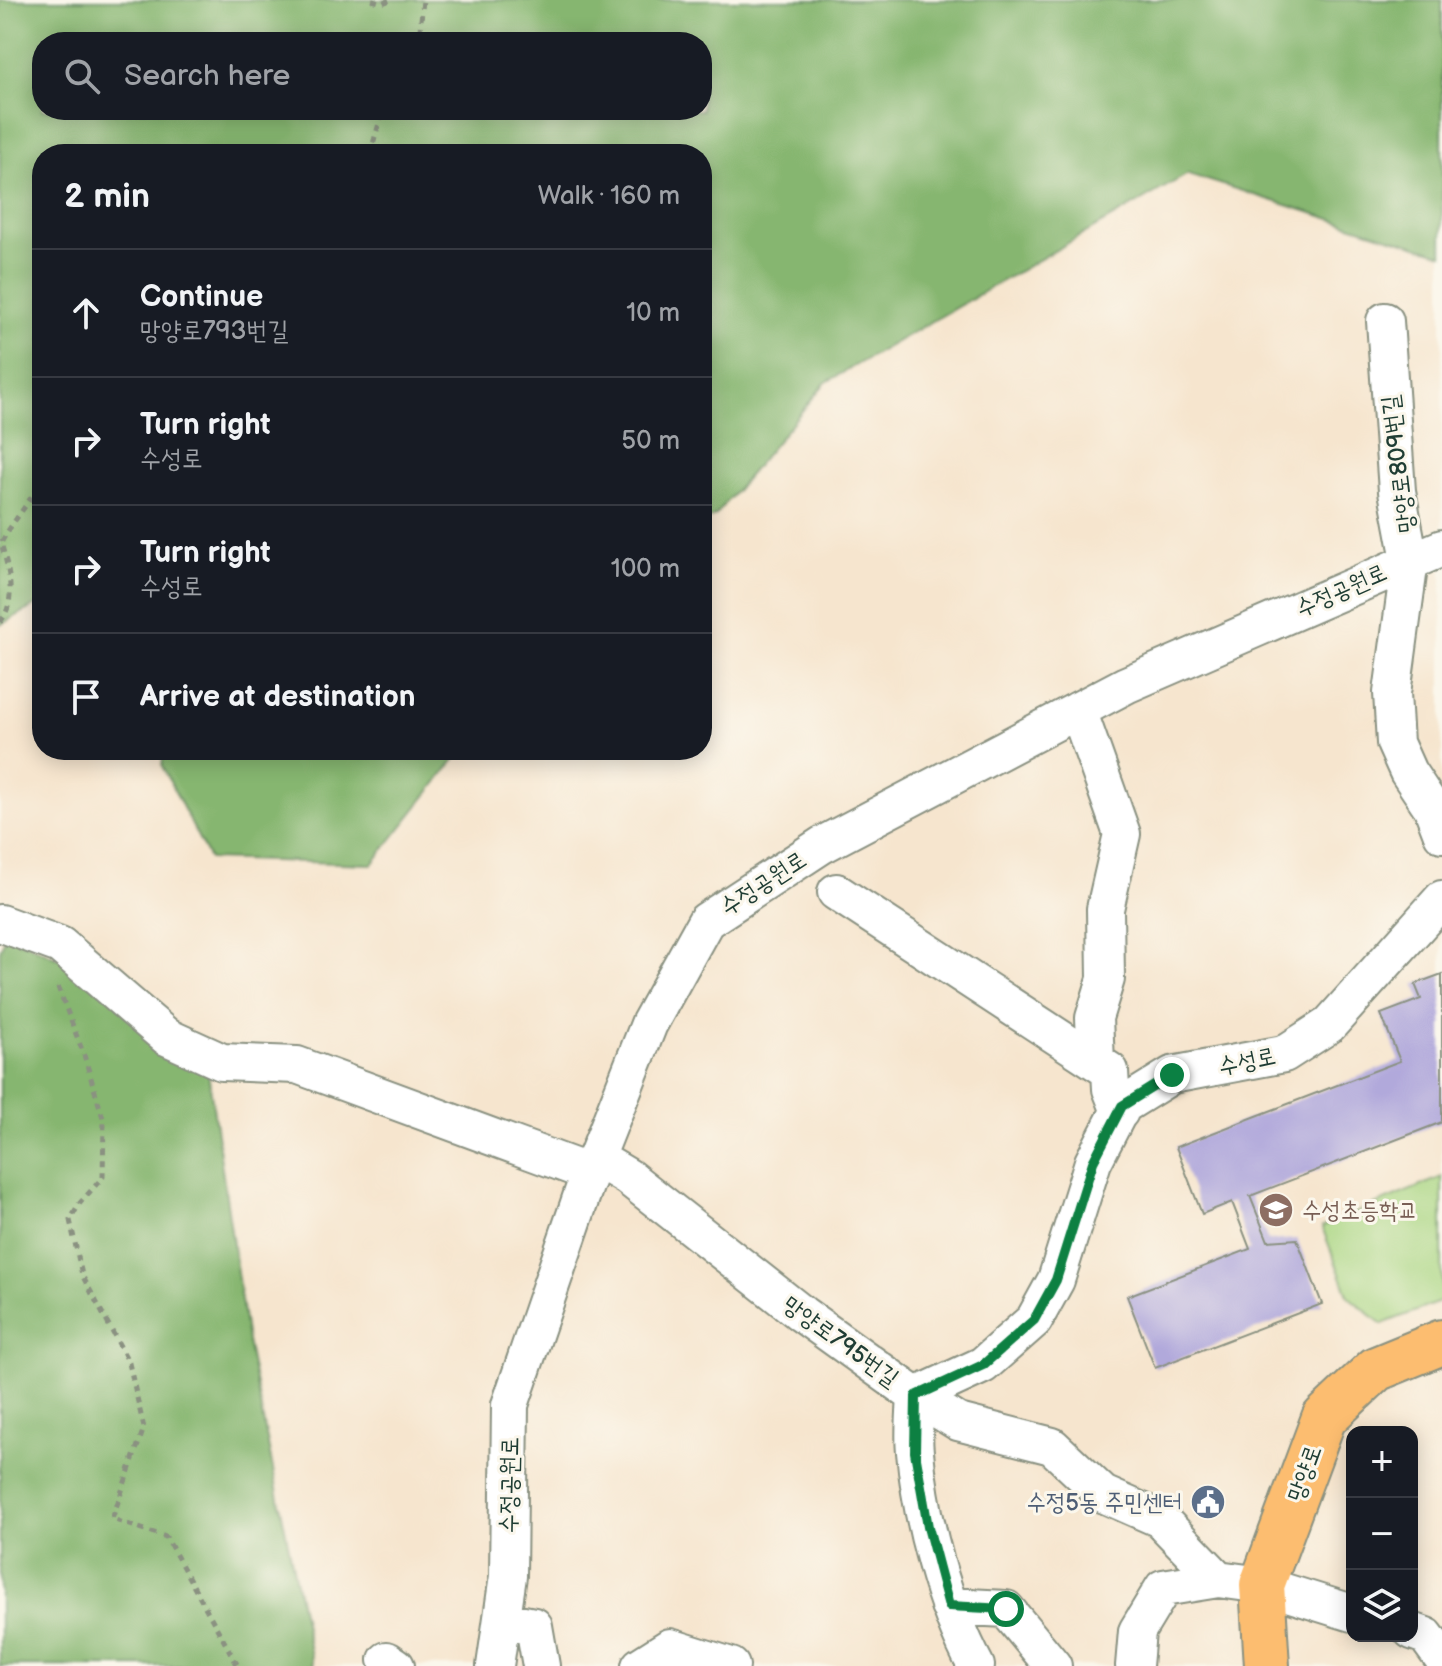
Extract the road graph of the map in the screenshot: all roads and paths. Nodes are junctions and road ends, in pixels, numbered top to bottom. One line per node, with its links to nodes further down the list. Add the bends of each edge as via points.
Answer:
1 (372, 0): 2 (path)
2 (390, 0)
3 (423, 0): 4 (path)
4 (419, 32)
5 (380, 120): 6 (path)
6 (373, 144)
7 (1385, 321): 9 (street, 망양로809번길, via 1397,491)
8 (32, 500): 10 (path, via 1,543 10,574 7,613)
9 (1426, 554): 11 (street, 수정공원로); 12 (street, 망양로809번길, via 1392,693 1395,743)
10 (0, 622)
11 (1078, 710): 17 (street, via 1122,834 1105,909 1106,979 1094,1018); 20 (street, 수정공원로, via 822,845 706,921 649,1024)
12 (1442, 834)
13 (836, 892): 17 (street)
14 (1442, 899): 18 (street, 수성로, via 1318,1033 1284,1054)
15 (0, 923): 16 (street, 망양로795번길)
16 (34, 935): 20 (street, 망양로795번길, via 60,945 167,1037 222,1062 297,1065); 30 (path, via 74,1029 104,1121 103,1177 70,1220 82,1275 129,1363 144,1428 112,1519 166,1537)
17 (1103, 1066): 18 (street); 19 (street)
18 (1163, 1081): 19 (street, 수성로)
19 (1120, 1112): 22 (street, 수성로, via 1093,1162 1056,1280 1034,1320 983,1365)
20 (593, 1165): 22 (street, 망양로795번길, via 628,1177); 27 (street, 수정공원로, via 510,1405 508,1576)
21 (1442, 1342): 24 (main road, 망양로, via 1376,1369 1324,1418)
22 (916, 1396): 23 (street, 망양로795번길, via 958,1422 1052,1446 1103,1494 1160,1519); 25 (street, via 915,1452)
23 (1218, 1579): 24 (street); 37 (street, via 1163,1588 1137,1631)
24 (1262, 1585): 26 (street); 38 (main road, 망양로)
25 (949, 1606): 35 (street); 36 (street, via 1006,1609)
26 (1346, 1611)
27 (502, 1620): 31 (street, 수정공원로); 32 (street, via 534,1626)
28 (1418, 1633): 29 (street)
29 (1442, 1658)
30 (238, 1666)
31 (495, 1666)
32 (541, 1666)
33 (640, 1666): 34 (street, via 670,1647)
34 (731, 1666)
35 (976, 1666)
36 (1053, 1666)
37 (1134, 1666)
38 (1267, 1666)

